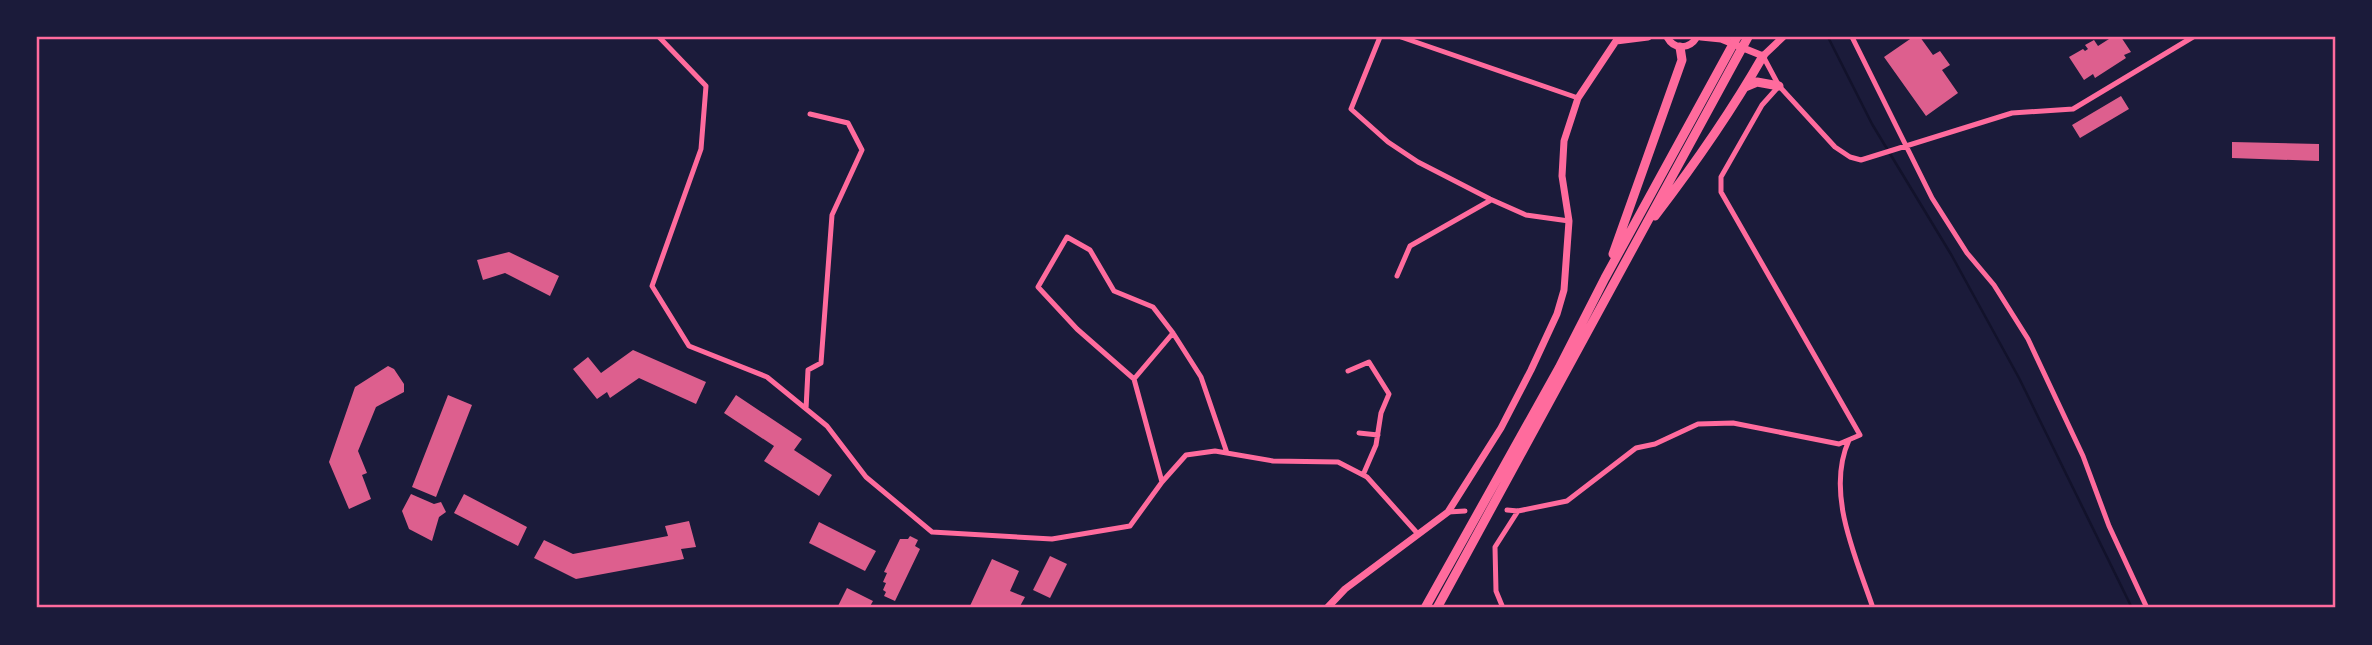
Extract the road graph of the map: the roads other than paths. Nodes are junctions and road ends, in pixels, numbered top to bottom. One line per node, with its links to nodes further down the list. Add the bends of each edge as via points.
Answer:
1 (659, 37): 30 (street, via 706,86 701,149 652,286 689,346 767,377)
2 (1380, 37): 22 (street, via 1351,109 1418,162)
3 (1401, 37): 13 (street)
4 (1648, 37): 12 (street)
5 (1667, 37): 14 (street)
6 (1699, 37): 14 (street); 16 (street, via 1721,39)
7 (1737, 37): 15 (main road)
8 (1748, 37): 15 (main road)
9 (1783, 37): 16 (street)
10 (1852, 37): 21 (street)
11 (2193, 37): 21 (street, via 2073,109 2012,113)
12 (1616, 39): 19 (street)
13 (1422, 40): 19 (street)
14 (1680, 47): 26 (main road, via 1682,60)
15 (1733, 55): 24 (main road); 26 (main road)
16 (1763, 56): 17 (street); 18 (main road)
17 (1779, 86): 18 (main road, via 1757,82); 21 (street, via 1835,147 1850,157 1861,159); 33 (street, via 1762,106 1721,177 1721,192 1860,435)
18 (1745, 87): 24 (main road)
19 (1578, 97): 23 (street, via 1564,141 1562,176)
20 (810, 114): 30 (street, via 848,123 862,150 832,215 821,363 807,370)
21 (1906, 146): 47 (street, via 1966,253 1994,285 2028,338)
22 (1491, 200): 23 (street, via 1525,215); 25 (street, via 1410,246)
23 (1569, 221): 40 (street, via 1564,290 1557,314 1501,428)
24 (1635, 243): 44 (main road)
25 (1397, 276)
26 (1605, 278): 43 (main road)
27 (1173, 333): 29 (street); 29 (street, via 1153,307 1114,291 1090,250 1067,237 1038,287 1077,330); 34 (street, via 1201,377)
28 (1348, 371): 32 (street, via 1369,362 1389,394)
29 (1134, 379): 36 (street)
30 (806, 408): 36 (street, via 827,426 866,477 932,532 1052,539 1130,526)
31 (1359, 433): 32 (street)
32 (1378, 435): 35 (street)
33 (1849, 440): 39 (street, via 1839,444 1733,423 1698,424 1636,448 1567,501); 46 (street, via 1839,477 1841,493 1850,540)
34 (1227, 453): 35 (street, via 1273,461 1338,462); 36 (street, via 1186,455)
35 (1363, 475): 41 (street)
36 (1162, 482)
37 (1507, 510): 39 (street)
38 (1465, 511): 40 (street)
39 (1518, 511): 45 (street, via 1495,547 1496,591)
40 (1448, 512): 41 (street)
41 (1418, 534): 42 (street)
42 (1327, 608)
43 (1425, 608)
44 (1437, 608)
45 (1503, 608)
46 (1873, 608)
47 (2147, 608)

